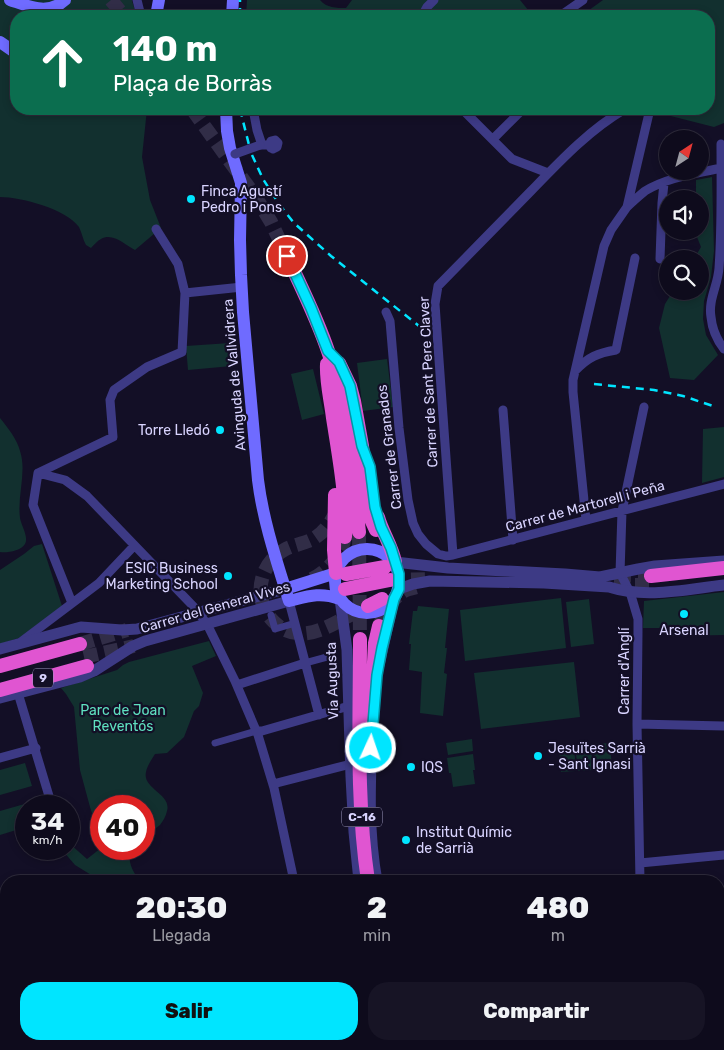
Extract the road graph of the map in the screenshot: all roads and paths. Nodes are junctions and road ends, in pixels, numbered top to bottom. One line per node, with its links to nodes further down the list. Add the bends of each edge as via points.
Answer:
1 (10, 0): 2 (main road, via 38,9 50,9)
2 (64, 0)
3 (434, 0): 5 (street)
4 (583, 0): 6 (street)
5 (425, 10)
6 (569, 10)
7 (226, 115): 15 (main road, Avinguda de Vallvidrera)
8 (254, 115): 15 (street, bridge, via 264,145)
9 (471, 115): 13 (street)
10 (517, 115): 13 (street)
11 (614, 115): 17 (street, Carrer de Sant Pere Claver)
12 (649, 115): 19 (street)
13 (492, 140): 17 (street, via 512,159)
14 (721, 144): 16 (street)
15 (233, 155): 24 (main road, Avinguda de Vallvidrera, via 241,183)
16 (721, 168): 18 (street); 27 (street, via 721,248 711,316 715,333)
17 (548, 173): 45 (street, Carrer de Sant Pere Claver, via 438,286 435,304)
18 (664, 183): 19 (street, via 647,190); 21 (street)
19 (627, 207): 29 (street, via 604,246)
20 (156, 229): 25 (street, via 178,264)
21 (660, 250)
22 (287, 256): 28 (highway)
23 (635, 258): 29 (street, via 616,350 601,352 585,360)
24 (242, 287): 25 (street); 55 (main road, Avinguda de Vallvidrera, via 259,488)
25 (185, 293): 34 (street, via 182,352 147,367 114,390 110,400 112,437)
26 (386, 312): 45 (street, Carrer de Granados, via 390,321 399,428 413,523 426,544 438,554)
27 (724, 349)
28 (328, 351): 30 (highway); 33 (highway, via 339,362 350,386); 41 (highway, via 340,390 350,448)
29 (575, 371): 39 (street, via 573,392)
30 (332, 407): 36 (highway); 49 (highway, via 334,550)
31 (644, 407): 38 (street, Carrer d'Anglí)
32 (503, 410): 43 (street)
33 (362, 446): 40 (highway, via 369,510); 51 (highway, via 370,467 375,507 391,548)
34 (38, 473): 44 (street, via 65,480 74,486); 56 (street, via 33,505)
35 (724, 484): 38 (street, Carrer de Martorell i Peña)
36 (343, 490): 37 (highway); 42 (highway)
37 (339, 505)
38 (622, 510): 39 (street, Carrer de Martorell i Peña); 48 (street, Carrer d'Anglí)
39 (586, 520): 43 (street, Carrer de Martorell i Peña)
40 (376, 530)
41 (359, 532)
42 (345, 537)
43 (513, 540): 45 (street, Carrer de Martorell i Peña)
44 (134, 546): 56 (street, via 99,583); 58 (street)
45 (453, 555)
46 (724, 561): 48 (street, via 650,567)
47 (724, 568): 50 (highway, via 653,580)
48 (620, 573): 51 (street, via 600,577 448,568); 53 (street, Carrer d'Anglí)
49 (341, 574): 51 (highway); 51 (main road, via 344,558 368,549 382,552); 54 (main road, via 335,587); 55 (main road, Carrer del General Vives)
50 (724, 578)
51 (391, 583): 53 (street, via 553,584 609,587); 54 (highway); 54 (main road, via 385,609 370,614 352,610); 57 (highway); 92 (street, via 372,729 370,808)
52 (724, 585): 53 (street, via 652,593)
53 (630, 592): 78 (street, Carrer d'Anglí, via 638,619)
54 (343, 594): 55 (main road, Carrer del General Vives); 76 (street, Via Augusta)
55 (287, 595): 58 (street, Carrer del General Vives); 60 (street, Carrer del General Vives, via 261,610); 69 (street)
56 (72, 603): 64 (street)
57 (368, 606)
58 (199, 613): 60 (street); 64 (street, Carrer del General Vives, via 137,629 81,627)
59 (271, 615): 61 (street, via 276,629)
60 (207, 624): 72 (street); 74 (street, Carrer del General Vives, via 133,646 80,677)
61 (292, 624)
62 (379, 626): 84 (highway, via 366,749)
63 (360, 639): 84 (highway, C-16)
64 (19, 644): 65 (street, Carrer del General Vives)
65 (0, 649)
66 (82, 651): 67 (highway, 9); 70 (highway); 71 (highway); 73 (highway, 9)
67 (0, 656)
68 (327, 657): 69 (street)
69 (305, 663): 72 (street); 77 (street)
70 (0, 666)
71 (0, 680)
72 (237, 685): 80 (street)
73 (0, 690)
74 (18, 693): 75 (street, Carrer del General Vives); 82 (street)
75 (0, 698)
76 (349, 706): 77 (street); 84 (street, Via Augusta)
77 (319, 715): 80 (street)
78 (637, 724): 79 (street); 88 (street, Carrer d'Anglí)
79 (724, 726)
80 (256, 731): 81 (street); 85 (street)
81 (215, 743)
82 (36, 748): 83 (street); 86 (street)
83 (0, 758)
84 (355, 768): 85 (street); 90 (street, Via Augusta, via 354,832); 91 (highway, C-16)
85 (273, 784): 89 (street)
86 (49, 795)
87 (724, 855): 88 (street)
88 (640, 863): 93 (street, Carrer d'Anglí)
89 (293, 875)
90 (358, 875)
91 (367, 875)
92 (376, 875)
93 (640, 875)

